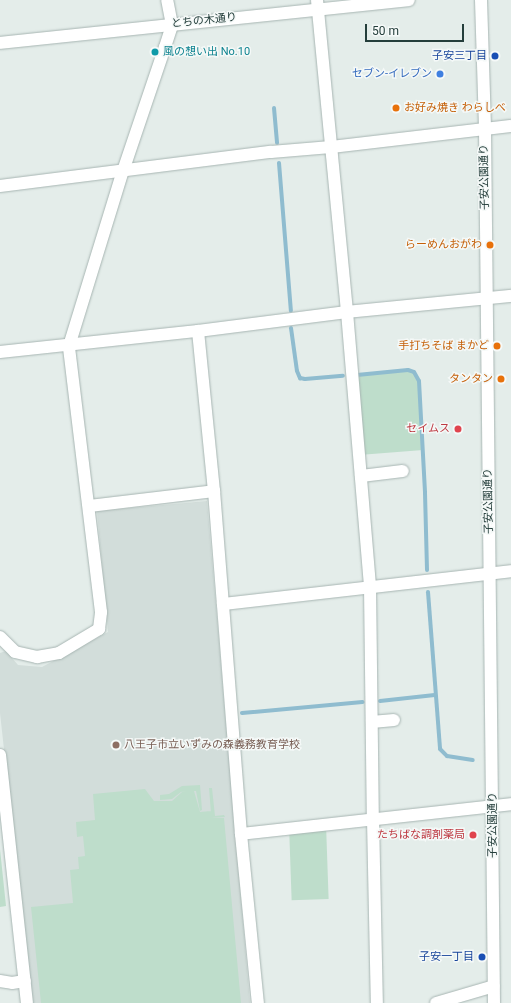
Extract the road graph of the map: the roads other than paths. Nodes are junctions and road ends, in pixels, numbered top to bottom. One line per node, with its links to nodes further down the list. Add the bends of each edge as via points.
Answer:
1 (167, 0): 5 (street)
2 (409, 0): 4 (street, とちの木通り)
3 (481, 0): 8 (street, 子安公園通り)
4 (317, 5): 5 (street, とちの木通り); 9 (street)
5 (172, 25): 6 (street, とちの木通り); 10 (street)
6 (0, 43)
7 (511, 126): 8 (street)
8 (485, 129): 9 (street); 13 (street, 子安公園通り)
9 (331, 147): 10 (street); 14 (street)
10 (123, 171): 11 (street); 16 (street)
11 (0, 186)
12 (511, 296): 13 (street)
13 (487, 298): 14 (street); 23 (street, 子安公園通り)
14 (347, 312): 15 (street); 19 (street)
15 (198, 331): 16 (street); 20 (street)
16 (69, 346): 17 (street); 21 (street)
17 (0, 352)
18 (403, 471): 19 (street)
19 (361, 476): 24 (street)
20 (214, 491): 21 (street); 25 (street)
21 (88, 506): 26 (street, via 101,612 100,629 59,653 37,657 15,652)
22 (511, 571): 23 (street)
23 (489, 573): 24 (street); 31 (street, 子安公園通り)
24 (370, 586): 25 (street); 28 (street)
25 (223, 604): 33 (street)
26 (0, 637)
27 (394, 720): 28 (street)
28 (372, 722): 32 (street)
29 (0, 755): 34 (street)
30 (511, 804): 31 (street)
31 (492, 806): 32 (street); 36 (street, 子安公園通り)
32 (373, 819): 33 (street); 39 (street)
33 (241, 834): 38 (street)
34 (25, 980): 35 (street, via 12,983); 37 (street)
35 (0, 981)
36 (494, 986): 40 (street); 41 (street, 子安公園通り)
37 (27, 1003)
38 (258, 1003)
39 (377, 1003)
40 (436, 1003)
41 (494, 1003)

